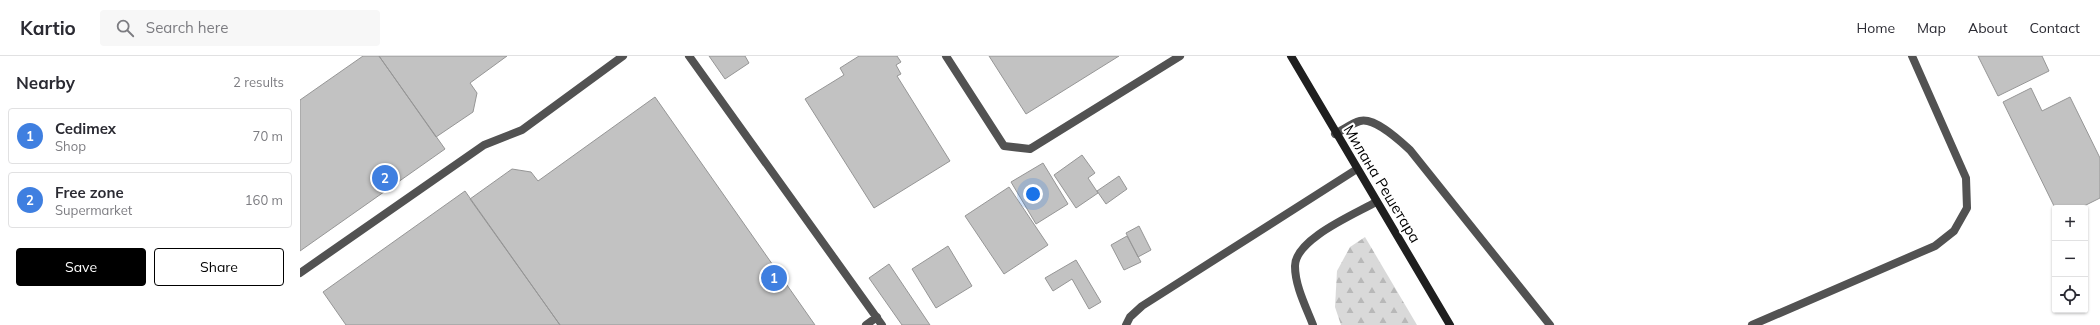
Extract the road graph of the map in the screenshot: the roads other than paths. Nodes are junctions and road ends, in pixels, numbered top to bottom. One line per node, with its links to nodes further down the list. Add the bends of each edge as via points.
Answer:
1 (623, 56): 10 (street, via 522,130 484,145)
2 (689, 56): 11 (street)
3 (946, 56): 4 (street, via 1004,146 1030,149)
4 (1180, 56)
5 (1290, 56): 7 (street, Милана Решетара)
6 (1912, 56): 18 (street, via 1966,178 1967,208 1954,231 1935,246)
7 (1335, 134): 8 (street, Милана Решетара); 17 (street, via 1361,120 1382,128 1410,150)
8 (1357, 168): 9 (street, Милана Решетара); 14 (street, via 1142,306 1130,317)
9 (1376, 202): 15 (street, via 1322,233 1299,252 1295,260 1296,278); 16 (street, Милана Решетара)
10 (300, 273)
11 (877, 317): 12 (street); 13 (street)
12 (866, 325)
13 (882, 325)
14 (1126, 325)
15 (1313, 325)
16 (1450, 325)
17 (1550, 325)
18 (1752, 325)

